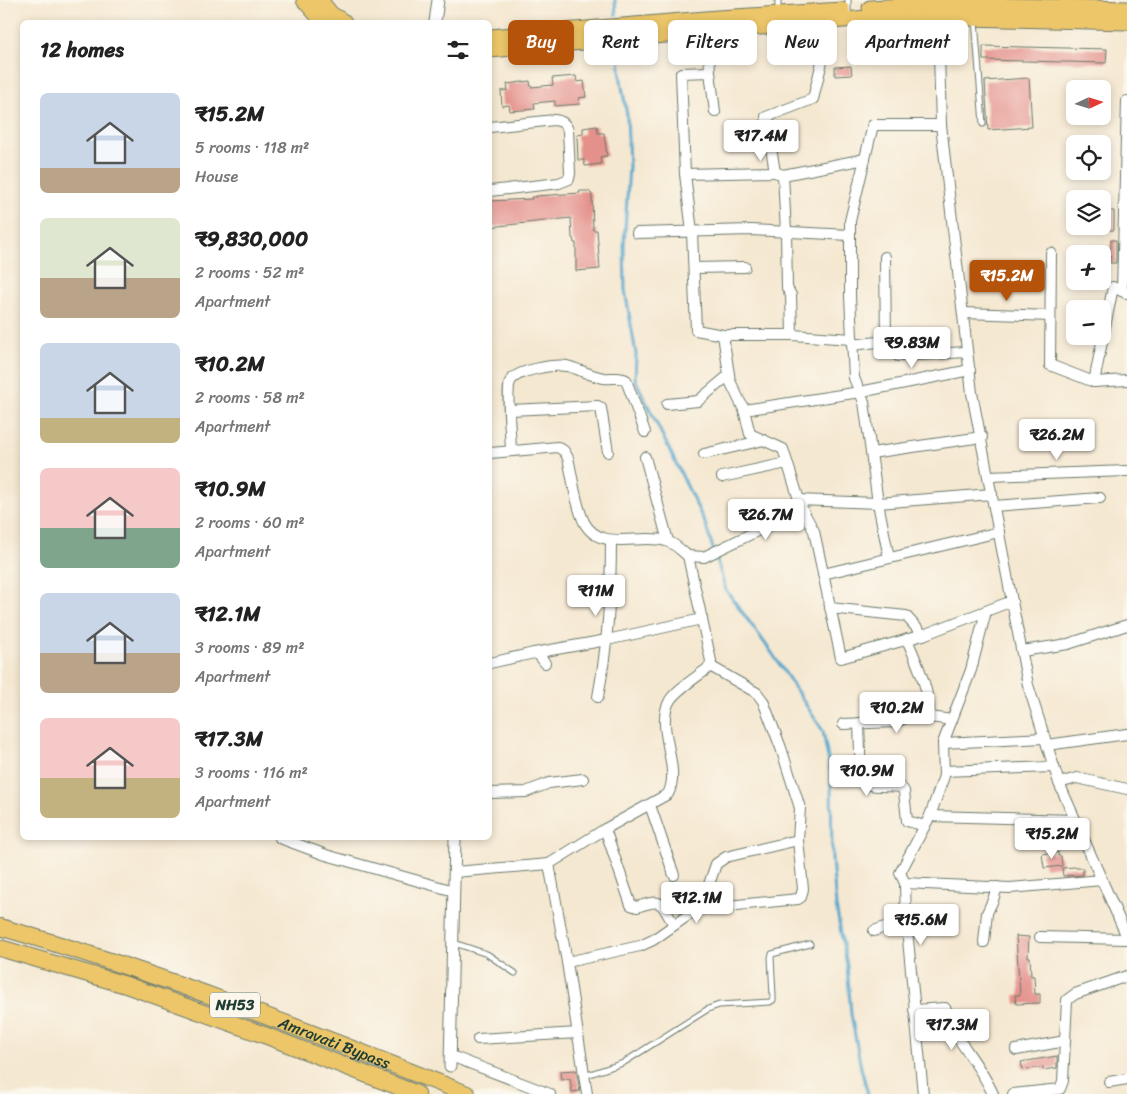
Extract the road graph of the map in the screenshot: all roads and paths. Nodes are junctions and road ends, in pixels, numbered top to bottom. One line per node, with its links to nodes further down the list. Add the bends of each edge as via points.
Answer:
1 (304, 0): 11 (main road)
2 (320, 0): 12 (main road)
3 (438, 0): 13 (street)
4 (1019, 3): 5 (main road); 7 (main road)
5 (1066, 4): 8 (main road)
6 (778, 7): 9 (main road); 17 (main road)
7 (938, 7): 9 (main road); 10 (main road); 23 (street)
8 (1127, 9)
9 (842, 12): 15 (main road); 29 (street, via 813,99 766,117)
10 (975, 18): 14 (main road); 24 (lane)
11 (321, 20)
12 (341, 20)
13 (435, 20)
14 (1127, 22)
15 (757, 25)
16 (668, 36): 18 (main road)
17 (492, 37)
18 (492, 50)
19 (710, 65): 20 (street)
20 (710, 72): 22 (street); 28 (street, via 681,73)
21 (1127, 101): 26 (street)
22 (715, 112)
23 (941, 124): 27 (street, via 873,125); 41 (street)
24 (983, 124)
25 (492, 127): 30 (street, via 554,120 565,124 570,174 569,179 559,183)
26 (1127, 139): 39 (street)
27 (865, 159): 29 (street); 34 (street, via 850,221)
28 (685, 174): 29 (street); 31 (street)
29 (779, 174): 32 (street)
30 (492, 191)
31 (692, 232): 32 (street); 33 (street); 38 (street)
32 (786, 232): 34 (street); 44 (street)
33 (637, 233)
34 (850, 235): 46 (street)
35 (1051, 253): 42 (street)
36 (885, 257): 45 (street)
37 (744, 266): 38 (street)
38 (694, 268): 43 (street, via 696,330)
39 (1125, 280): 40 (street)
40 (1124, 293): 51 (street, via 1113,287)
41 (963, 313): 42 (street); 47 (street)
42 (1050, 316): 51 (street, via 1050,364)
43 (723, 335): 44 (street); 49 (street)
44 (792, 335): 46 (street)
45 (886, 341): 46 (street); 47 (street, via 898,356)
46 (852, 342): 52 (street, via 854,378)
47 (968, 352): 48 (street)
48 (970, 370): 52 (street); 57 (street)
49 (729, 375): 53 (street, via 698,401); 55 (street)
50 (1127, 380): 51 (street)
51 (1094, 382)
52 (860, 392): 55 (street); 62 (street)
53 (667, 404)
54 (510, 410): 56 (street, via 509,385 515,375 565,366 626,380); 59 (street); 60 (street, via 598,406 603,414)
55 (744, 410): 58 (street, via 750,434)
56 (645, 432)
57 (982, 437): 62 (street); 67 (street)
58 (764, 440): 63 (street); 65 (street, via 782,449)
59 (512, 451): 61 (street); 75 (street, via 552,446 564,450 585,524 592,534)
60 (608, 452)
61 (492, 453)
62 (872, 453): 71 (street)
63 (704, 454)
64 (645, 457): 76 (street)
65 (787, 464): 68 (street); 72 (street)
66 (1127, 471): 67 (street)
67 (988, 476): 69 (street)
68 (722, 477)
69 (992, 494): 71 (street); 73 (street)
70 (1100, 498): 73 (street)
71 (878, 503): 72 (street); 78 (street)
72 (800, 505): 77 (street, via 720,550 704,557); 79 (street, via 814,531)
73 (994, 506): 74 (street)
74 (999, 532): 78 (street); 80 (street)
75 (610, 540): 76 (street); 87 (street, via 611,597)
76 (668, 542): 77 (street)
77 (688, 556): 83 (street)
78 (889, 558): 79 (street)
79 (823, 574): 81 (street)
80 (1012, 601): 82 (street); 88 (street)
81 (830, 608): 85 (street, via 906,616); 86 (street, via 841,658)
82 (986, 611): 85 (street); 95 (street, via 971,670)
83 (702, 619): 87 (street); 92 (street)
84 (1127, 625): 88 (street, via 1068,644)
85 (923, 635): 86 (street)
86 (907, 639): 94 (street, via 924,680)
87 (607, 640): 89 (street); 93 (street)
88 (1022, 651): 99 (street, via 1028,685)
89 (534, 653): 90 (street); 91 (street)
90 (492, 663)
91 (545, 663)
92 (710, 666): 107 (street, via 668,702 665,722 672,781 668,794); 114 (street, via 761,697 800,808)
93 (598, 697)
94 (929, 717): 95 (street); 96 (street, via 916,715 896,722)
95 (952, 720): 100 (street)
96 (859, 723): 97 (street); 110 (street, via 861,780 868,785 901,787 907,821)
97 (843, 724)
98 (1127, 734): 99 (street)
99 (1045, 742): 100 (street); 101 (street)
100 (943, 743): 102 (street)
101 (1054, 767): 102 (street); 104 (street)
102 (944, 771): 108 (street)
103 (583, 779): 106 (street, via 549,783 526,792)
104 (1059, 783): 105 (street, via 1077,778); 109 (street)
105 (1127, 788)
106 (492, 793)
107 (650, 805): 111 (street); 117 (street)
108 (930, 816): 109 (street); 110 (street)
109 (1075, 820): 118 (street)
110 (925, 826): 119 (street, via 900,873)
111 (605, 829): 115 (street); 124 (street, via 631,905 637,907 658,902)
112 (285, 840): 121 (street, via 326,855)
113 (455, 840): 116 (street)
114 (798, 840): 122 (street, via 720,860); 122 (street, via 801,897)
115 (549, 864): 116 (street); 133 (street)
116 (455, 872): 121 (street)
117 (674, 875)
118 (1102, 880): 120 (street); 128 (street)
119 (905, 883): 120 (street); 123 (street)
120 (997, 887): 130 (street, via 987,913)
121 (454, 891): 129 (street)
122 (698, 909): 124 (street)
123 (906, 919): 126 (street); 136 (street)
124 (674, 925): 133 (street, via 640,946)
125 (0, 927): 146 (highway, Amravati Bypass / NH53, via 274,1019)
126 (874, 931)
127 (1040, 937): 128 (street)
128 (1127, 938)
129 (453, 942): 134 (lane, via 487,954); 141 (street)
130 (984, 942)
131 (810, 944): 142 (lane, via 772,954 773,1000 770,1002 719,1005 708,1009 623,1063)
132 (0, 948): 145 (highway, Amravati Bypass / NH53, via 126,985)
133 (567, 962): 137 (street)
134 (515, 972)
135 (1127, 976): 139 (street, via 1070,997 1066,1004)
136 (914, 1010): 149 (street); 150 (street, via 945,1008 948,1011 953,1029)
137 (578, 1033): 138 (street); 142 (street)
138 (478, 1039)
139 (1064, 1040): 140 (street); 151 (street, via 1060,1089)
140 (1016, 1050)
141 (451, 1061): 147 (street)
142 (584, 1076): 148 (street)
143 (1127, 1078): 144 (street)
144 (1109, 1082)
145 (417, 1094)
146 (467, 1094)
147 (550, 1094)
148 (587, 1094)
149 (923, 1094)
150 (993, 1094)
151 (1013, 1094)

